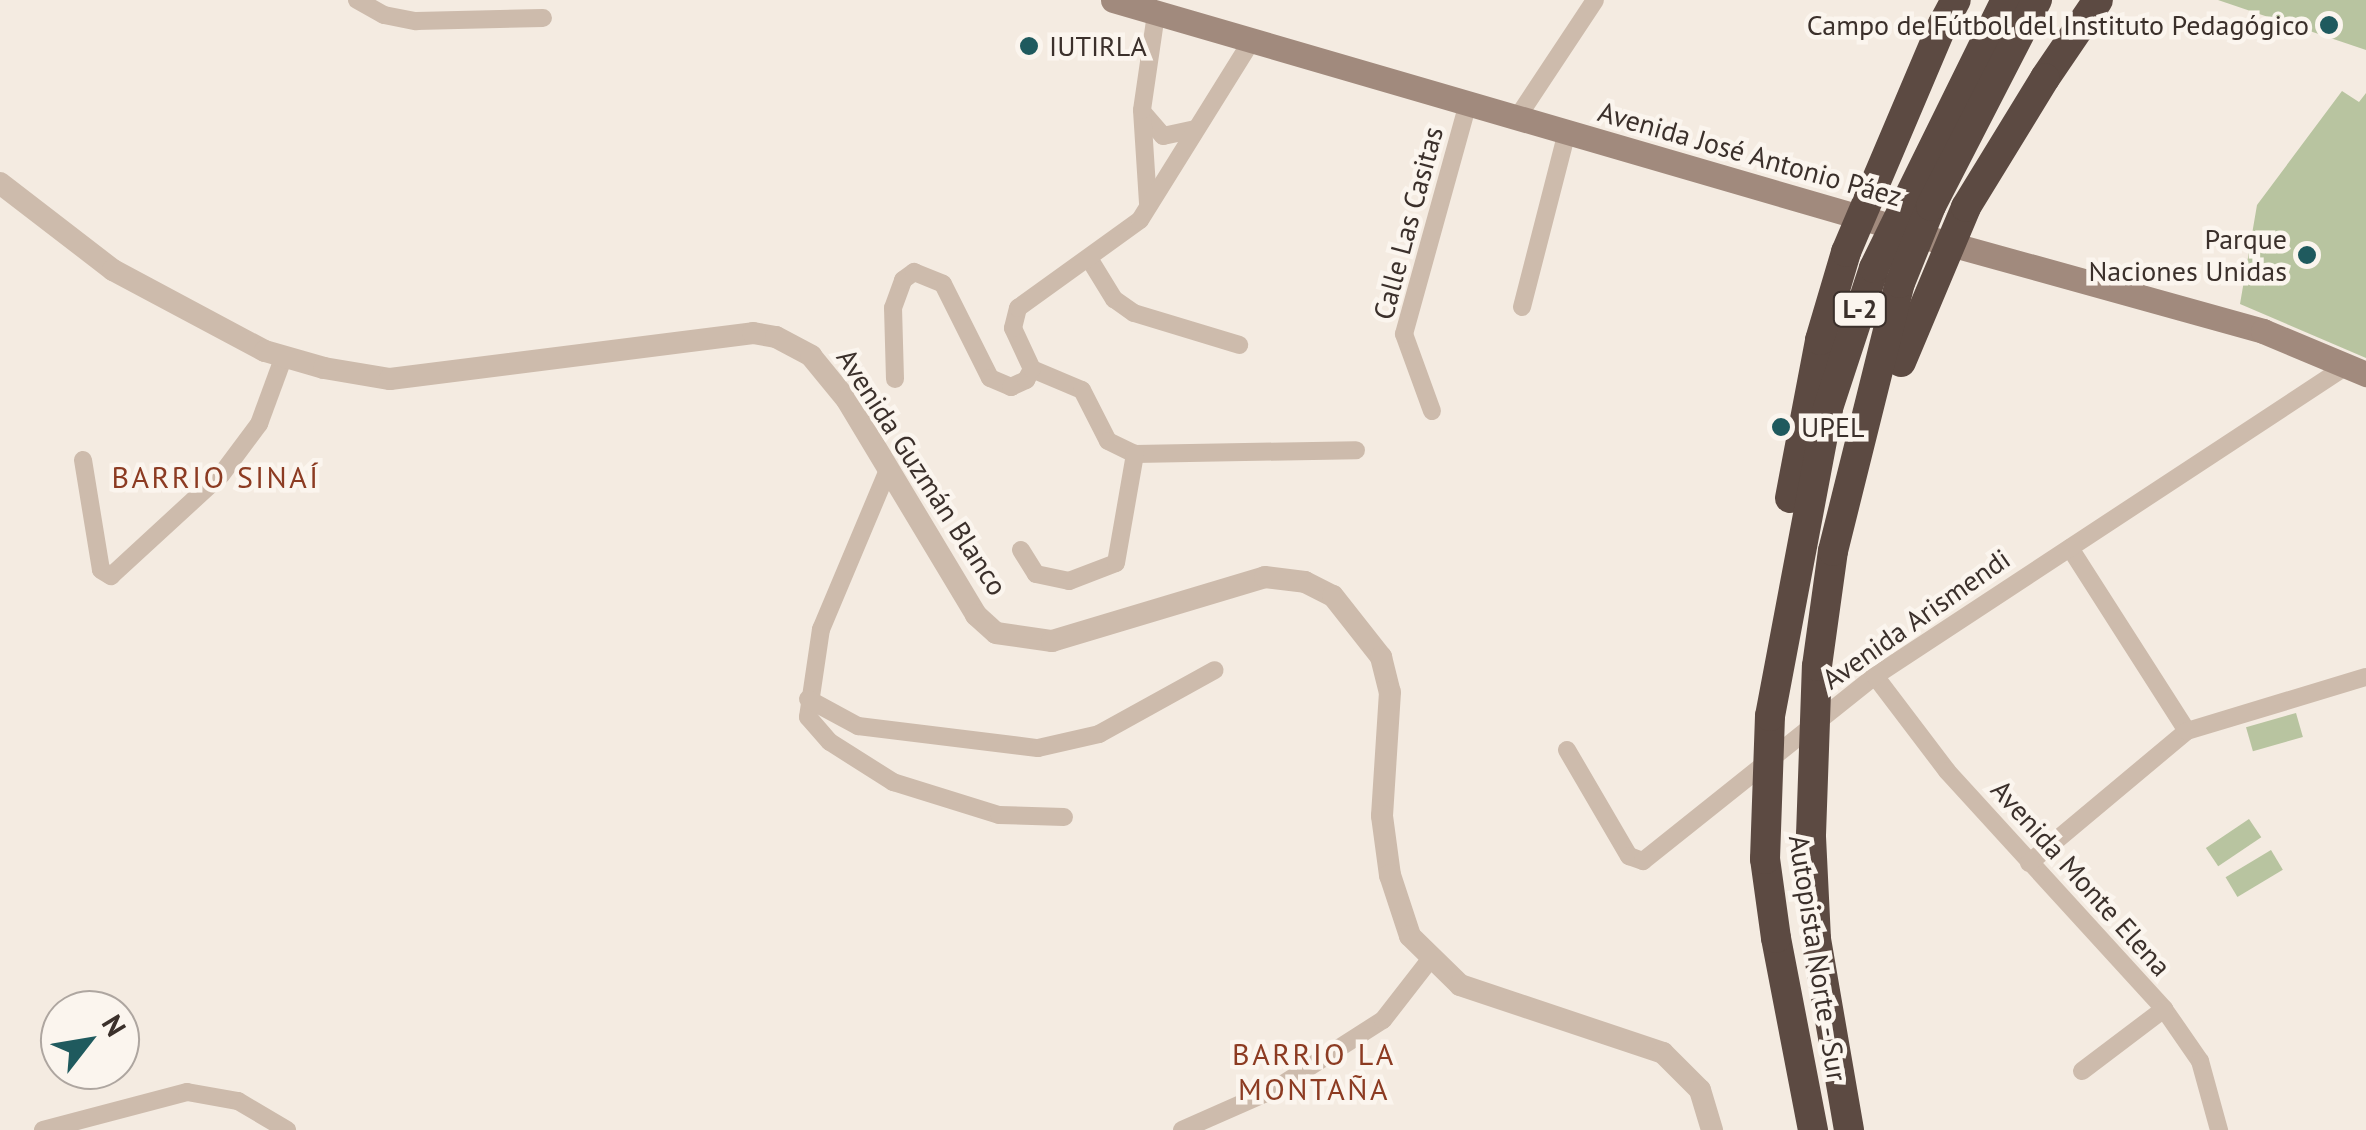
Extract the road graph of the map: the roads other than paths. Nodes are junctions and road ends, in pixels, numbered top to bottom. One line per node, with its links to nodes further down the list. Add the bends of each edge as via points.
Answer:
1 (356, 0): 9 (street, via 384,15 416,20)
2 (1595, 0): 13 (street)
3 (2006, 0): 33 (highway, Autopista Norte - Sur / L-2, bridge, via 1874,268 1828,408)
4 (2037, 0): 32 (highway, Autopista Norte - Sur / L-2, bridge, via 1931,206 1900,283)
5 (2095, 0): 32 (highway, bridge, via 1966,207 1911,325 1861,506)
6 (1118, 1): 8 (main road, Avenida José Antonio Páez)
7 (1951, 8): 33 (highway, bridge, via 1852,235 1820,340 1781,560)
8 (1156, 14): 10 (main road, Avenida José Antonio Páez); 12 (street)
9 (543, 18)
10 (1250, 43): 11 (main road, Avenida José Antonio Páez); 14 (street)
11 (1468, 104): 13 (main road, Avenida José Antonio Páez); 25 (street, Calle Las Casitas, via 1404,334)
12 (1142, 110): 14 (street, via 1163,136); 17 (street)
13 (1518, 118): 15 (main road, Avenida José Antonio Páez)
14 (1196, 129): 17 (street)
15 (1567, 132): 19 (street); 23 (main road, Avenida José Antonio Páez, via 2178,304)
16 (0, 183): 21 (street, Avenida Guzmán Blanco, via 113,270)
17 (1148, 204): 18 (street, via 1128,232)
18 (1090, 260): 20 (street, via 1114,299 1134,313); 22 (street, via 1018,308 1014,328)
19 (1522, 307)
20 (1239, 346)
21 (284, 356): 28 (street, via 259,424 221,476 111,576 101,570); 29 (street, Avenida Guzmán Blanco, via 390,379 753,333 776,337 825,372)
22 (1032, 369): 24 (street, via 1016,387 990,378 943,284 914,272 903,280 894,308); 27 (street, via 1082,390 1108,441)
23 (2357, 369): 30 (street, Avenida Arismendi)
24 (895, 379)
25 (1432, 411)
26 (1356, 450): 27 (street)
27 (1134, 454): 31 (street, via 1116,563 1069,580 1036,574)
28 (83, 460)
29 (888, 470): 37 (street, via 834,593); 42 (street, Avenida Guzmán Blanco, via 976,615 996,633 1052,641 1265,577 1305,582 1333,596 1381,657 1390,692 1382,816 1390,876 1410,936)
30 (2070, 548): 35 (street, Avenida Arismendi); 38 (street)
31 (1021, 550)
32 (1833, 551): 50 (highway, Autopista Norte - Sur / L-2, bridge, via 1817,666 1811,836 1816,939)
33 (1779, 641): 49 (highway, Autopista Norte - Sur / L-2, bridge, via 1765,858)
34 (1215, 670): 37 (street, via 1099,734 1038,748 858,726)
35 (1874, 676): 39 (street, Avenida Arismendi, via 1644,860 1629,856); 41 (street, Avenida Monte Elena)
36 (2366, 677): 38 (street)
37 (808, 699): 40 (street, via 808,717 830,742 893,782 1000,815)
38 (2186, 731): 41 (street)
39 (1567, 750)
40 (1064, 817)
41 (2029, 863): 43 (street, Avenida Monte Elena)
42 (1429, 961): 47 (street, via 1396,1007 1367,1030 1275,1089); 48 (street, Avenida Guzmán Blanco, via 1495,1000 1663,1052 1700,1090)
43 (2164, 1010): 44 (street); 51 (street, Avenida Monte Elena, via 2200,1061)
44 (2082, 1071)
45 (43, 1130): 46 (street, via 186,1092 238,1101)
46 (287, 1130)
47 (1182, 1130)
48 (1712, 1130)
49 (1812, 1130)
50 (1849, 1130)
51 (2220, 1130)

